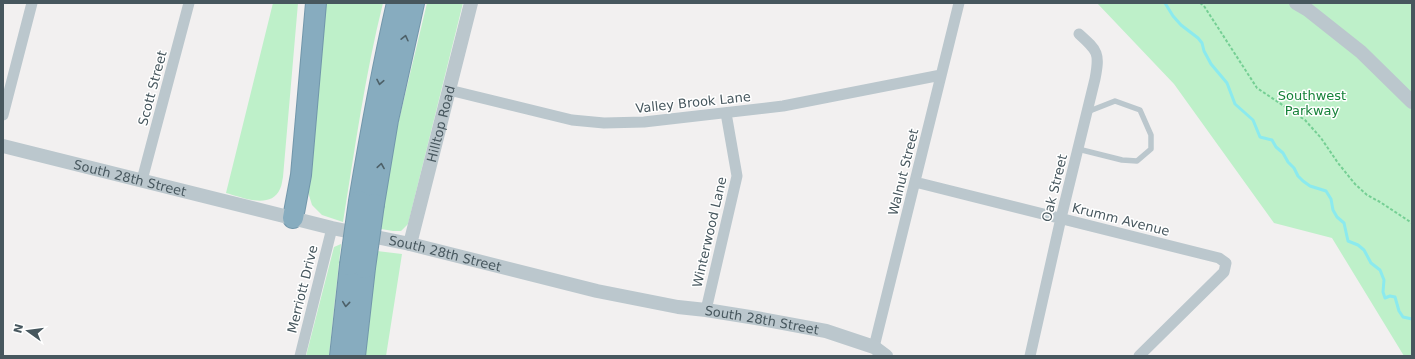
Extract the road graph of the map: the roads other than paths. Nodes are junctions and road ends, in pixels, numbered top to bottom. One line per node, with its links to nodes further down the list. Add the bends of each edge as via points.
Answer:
1 (32, 3): 16 (street)
2 (189, 3): 19 (street, Scott Street)
3 (306, 3): 22 (highway)
4 (316, 3): 22 (highway, via 301,175)
5 (397, 3): 21 (highway, one-way to 21, via 375,110)
6 (414, 3): 21 (highway, one-way to 6)
7 (471, 3): 12 (street, Hilltop Road)
8 (959, 3): 11 (street, Walnut Street)
9 (1296, 3): 13 (street, via 1361,52)
10 (1079, 34): 14 (street, Oak Street, via 1097,53 1098,63)
11 (941, 75): 15 (street, Valley Brook Lane, via 783,106); 20 (street, Walnut Street)
12 (449, 90): 15 (street, Valley Brook Lane, via 572,120 604,123 644,122); 25 (street, Hilltop Road)
13 (1412, 102)
14 (1087, 112): 18 (street, Oak Street); 18 (lane, via 1115,101 1140,110 1151,135 1151,149 1137,161 1122,160)
15 (726, 113): 27 (street, Winterwood Lane, via 737,176)
16 (3, 115)
17 (3, 146): 19 (street, South 28th Street)
18 (1078, 149): 23 (street, Oak Street)
19 (142, 180): 22 (street, South 28th Street)
20 (915, 182): 23 (street, Krumm Avenue); 28 (street, Walnut Street)
21 (367, 203): 26 (highway, bridge)
22 (287, 217): 24 (street, South 28th Street)
23 (1061, 218): 33 (street, Oak Street); 34 (street, Krumm Avenue, via 1219,258 1226,263 1224,272)
24 (332, 228): 25 (street, South 28th Street); 29 (street, Merriott Drive)
25 (410, 244): 27 (street, South 28th Street, via 597,291)
26 (358, 267): 30 (highway, one-way to 30); 31 (highway)
27 (706, 310): 28 (street, South 28th Street, via 826,331)
28 (874, 347): 32 (street, South 28th Street)
29 (300, 356)
30 (340, 356)
31 (355, 356)
32 (886, 356)
33 (1030, 356)
34 (1139, 356)

